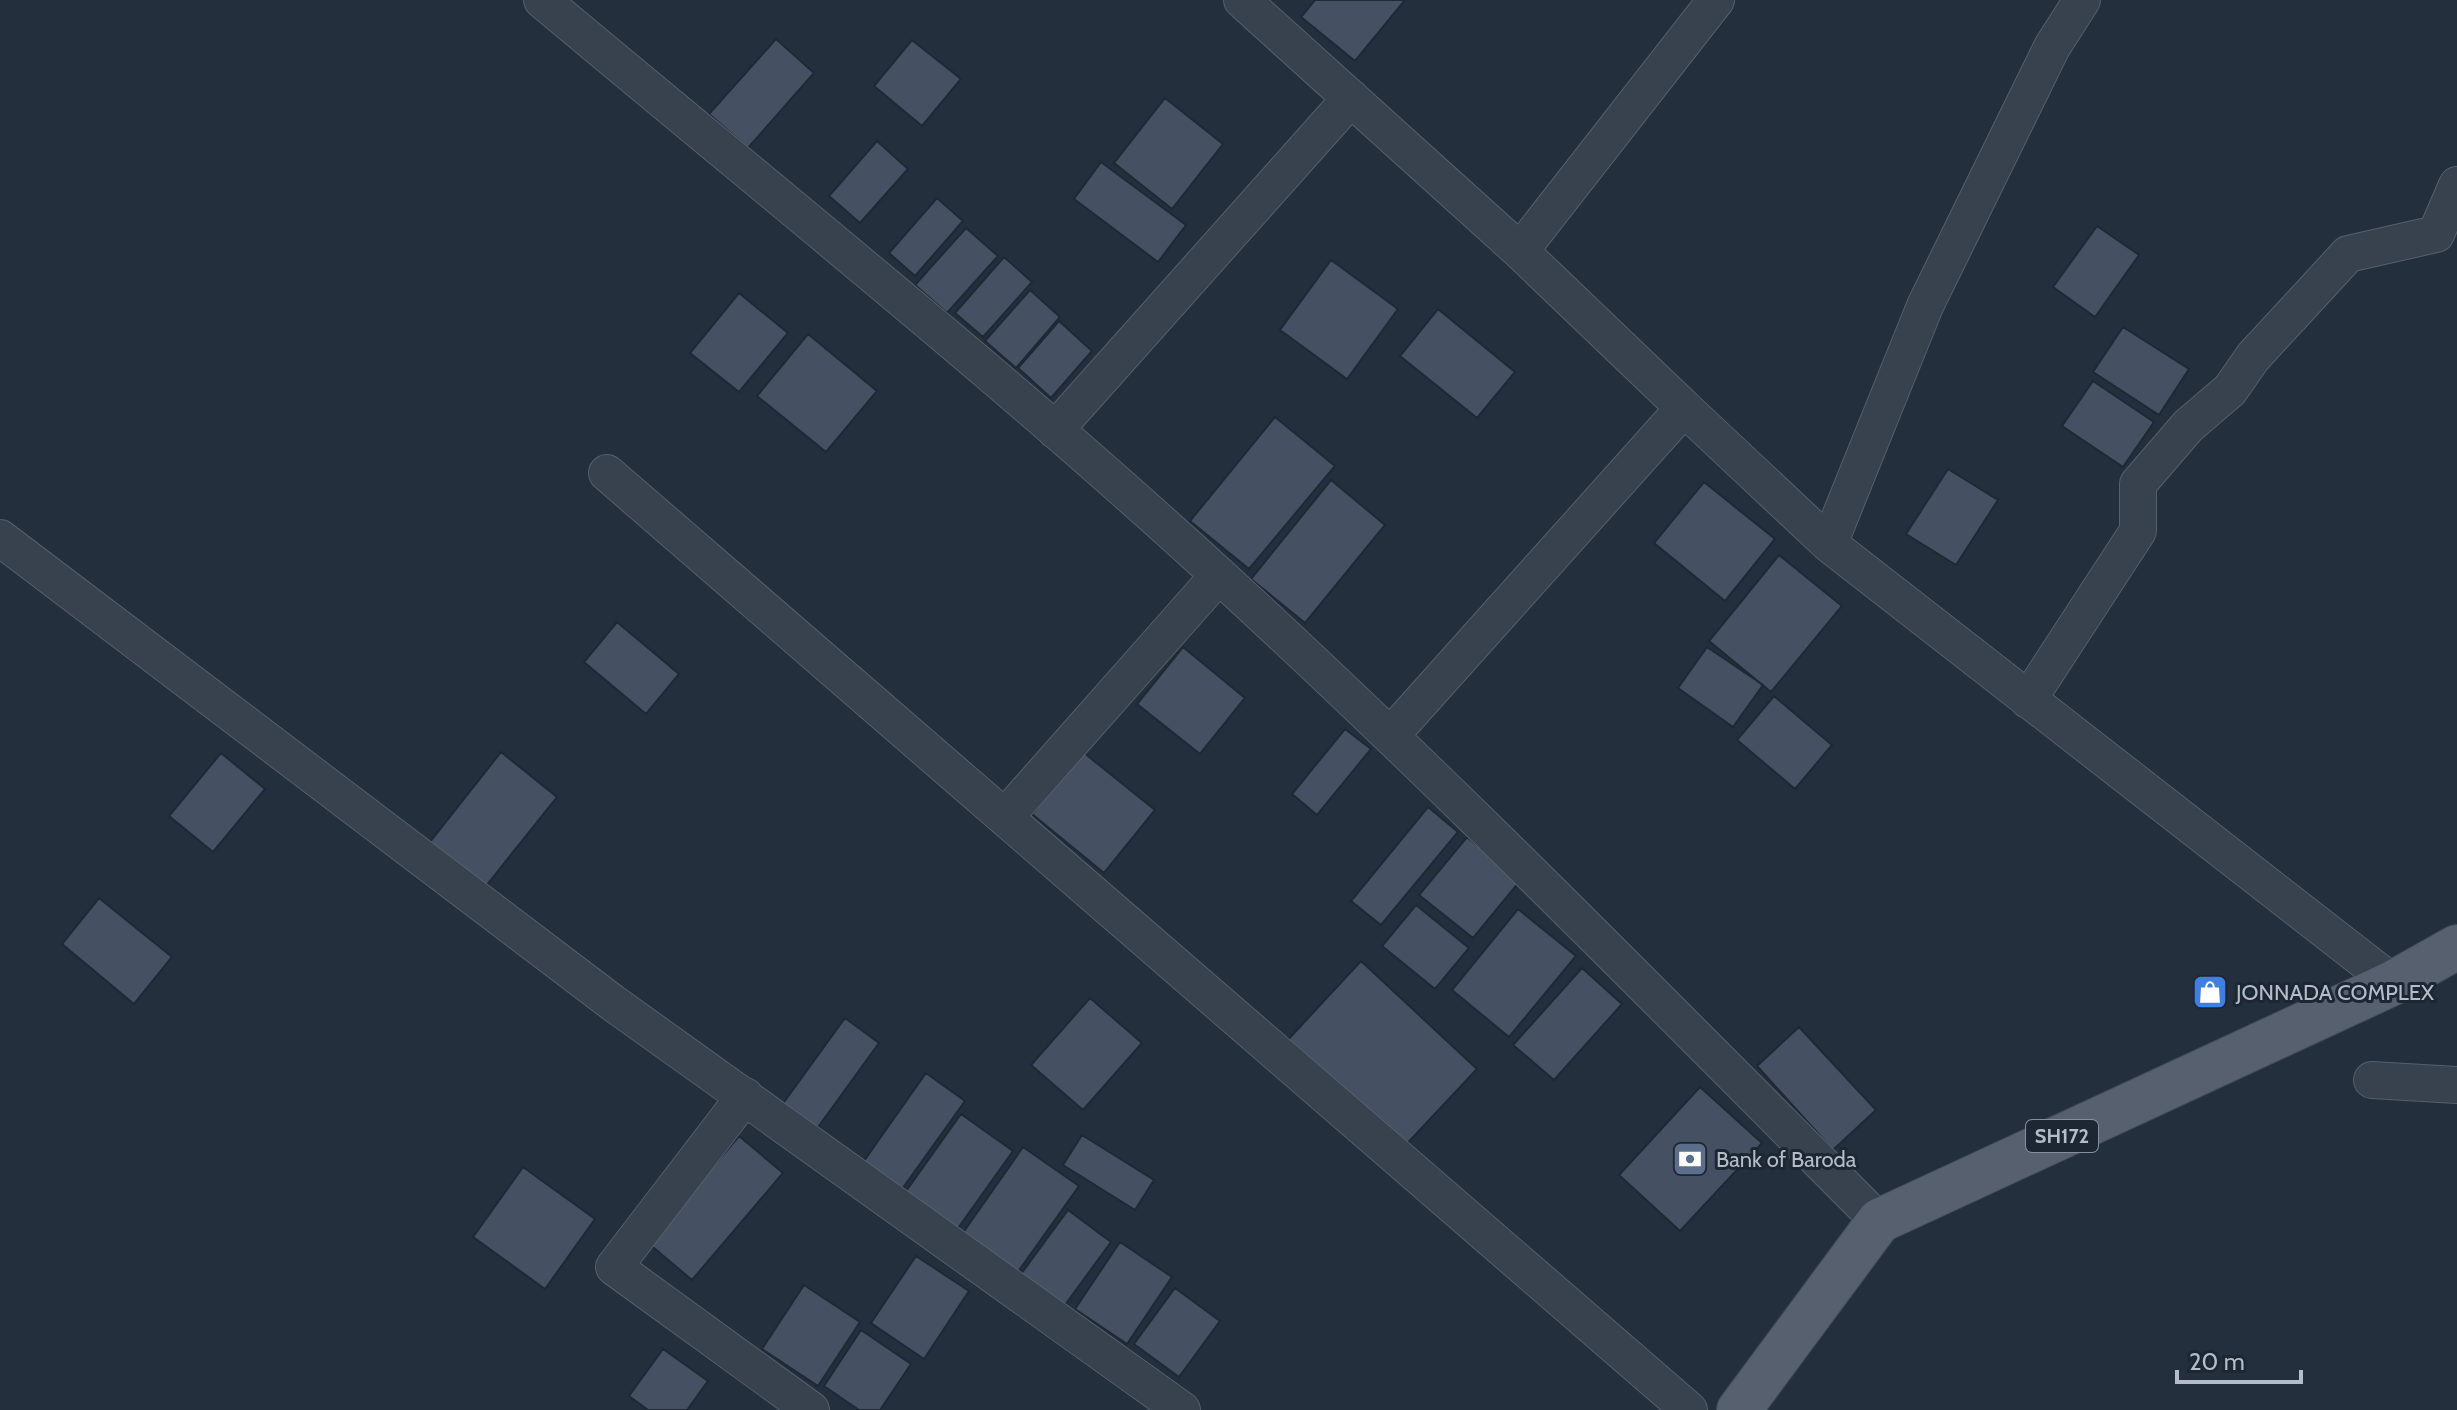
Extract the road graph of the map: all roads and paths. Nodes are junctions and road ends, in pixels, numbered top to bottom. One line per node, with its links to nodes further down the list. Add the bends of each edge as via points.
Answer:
1 (542, 0): 10 (street)
2 (1242, 0): 5 (street)
3 (1716, 0): 8 (street)
4 (2082, 0): 13 (street, via 2052,47 1925,306)
5 (1351, 98): 8 (street); 10 (street)
6 (2457, 185): 7 (street)
7 (2446, 245): 15 (street, via 2348,254 2253,357 2230,390 2188,426 2138,484 2138,531)
8 (1520, 251): 9 (street)
9 (1684, 408): 13 (street); 16 (street)
10 (1055, 430): 14 (street)
11 (607, 473): 17 (street)
12 (0, 538): 22 (street, via 587,984)
13 (1829, 544): 15 (street)
14 (1219, 575): 16 (street); 17 (street)
15 (2028, 700): 19 (street)
16 (1391, 735): 23 (street)
17 (1005, 817): 26 (street)
18 (2457, 947): 19 (main road, SH172)
19 (2393, 983): 23 (main road, SH172)
20 (2372, 1080): 21 (street)
21 (2457, 1085)
22 (745, 1096): 24 (street, via 614,1267); 25 (street)
23 (1879, 1221): 27 (main road, SH172)
24 (811, 1410)
25 (1182, 1410)
26 (1689, 1410)
27 (1739, 1410)

